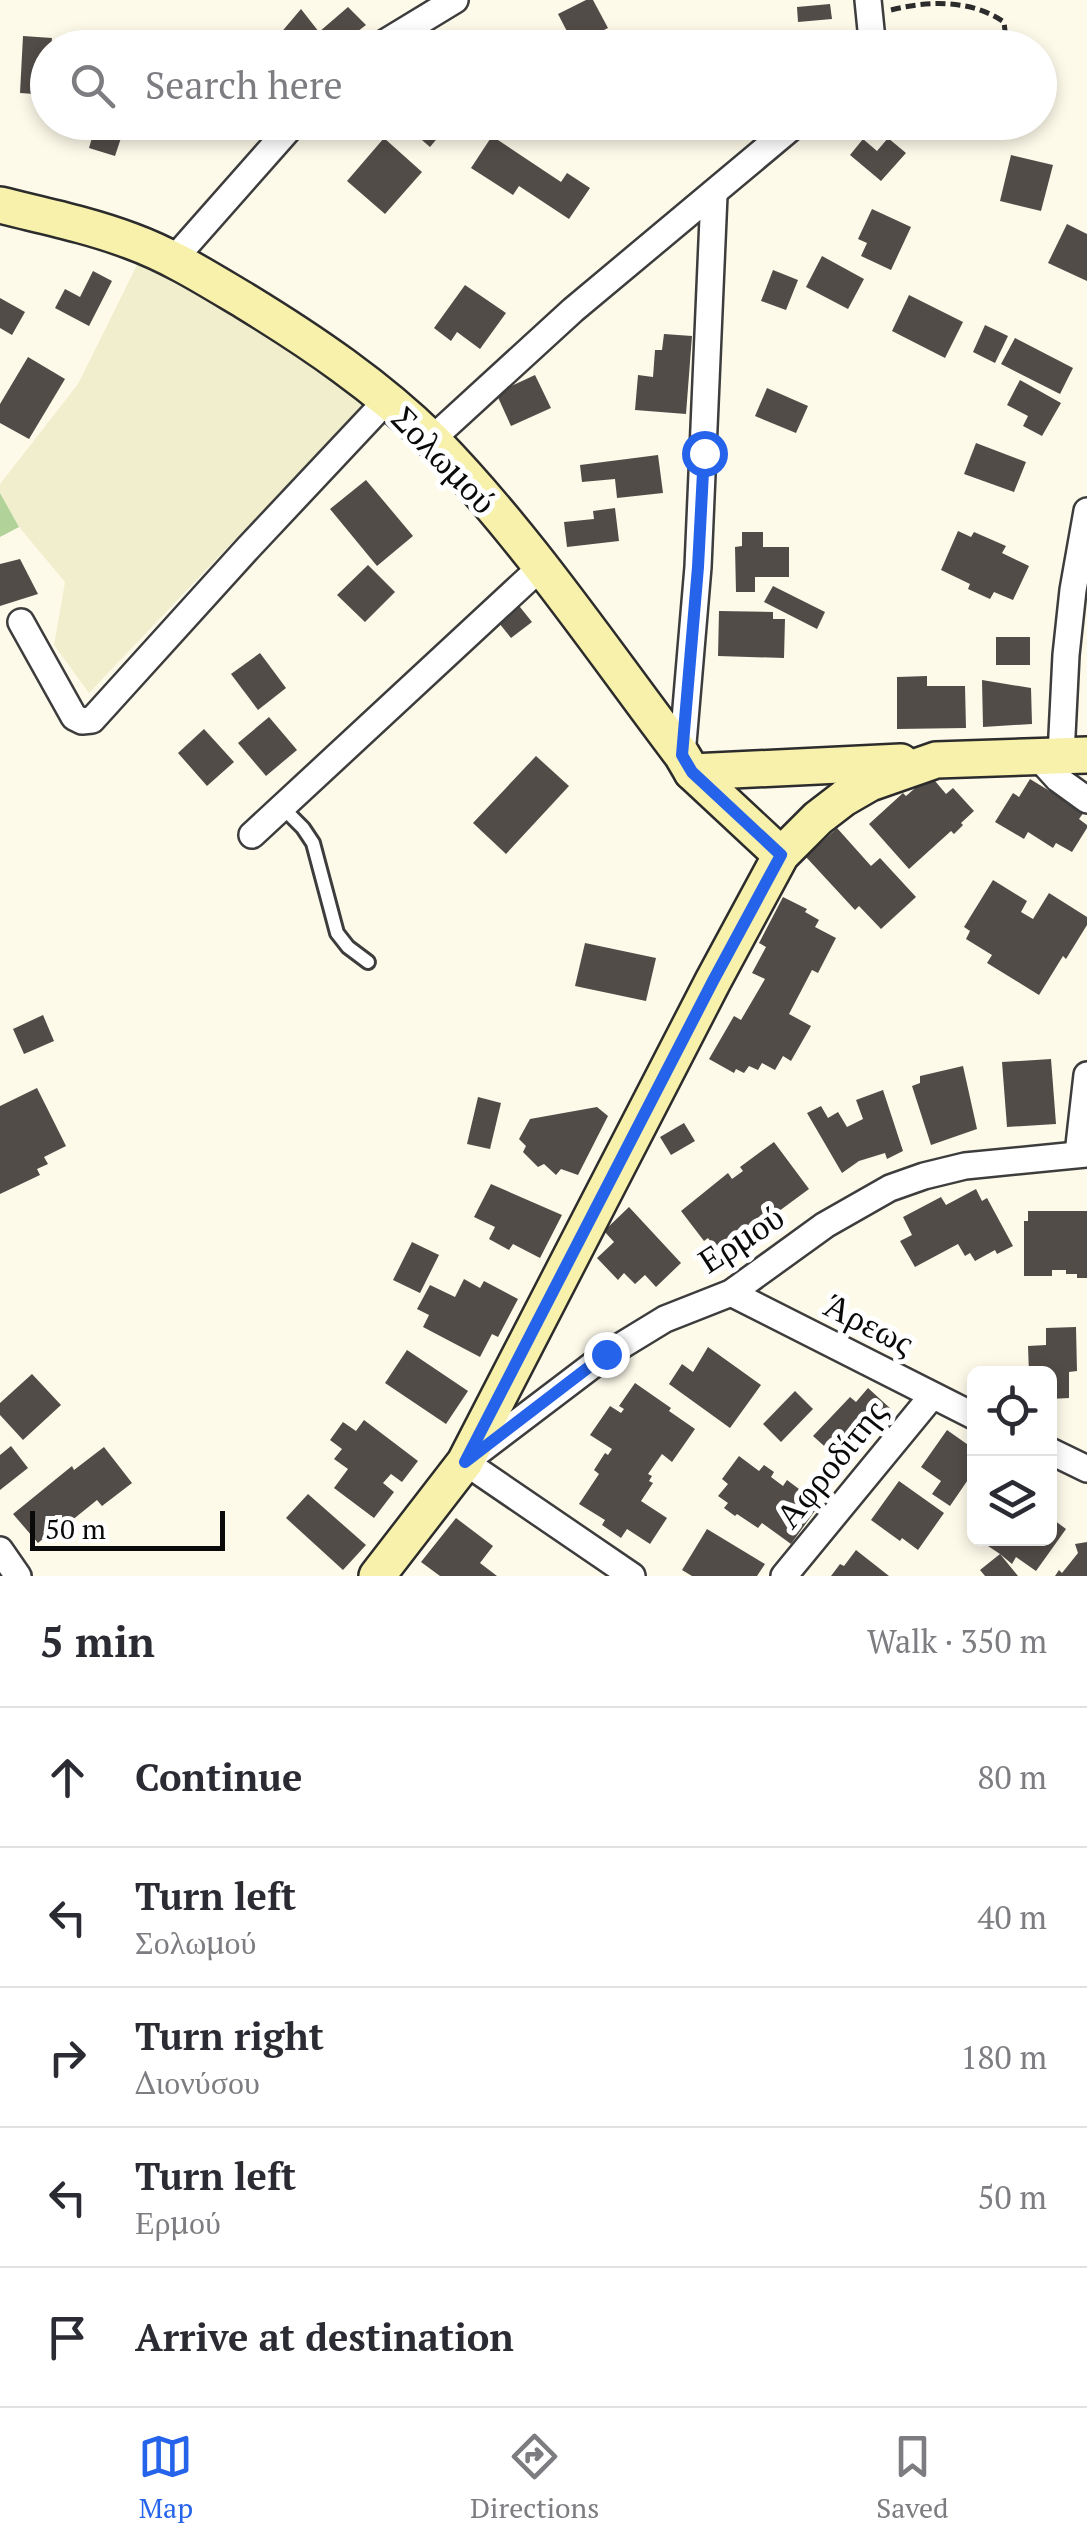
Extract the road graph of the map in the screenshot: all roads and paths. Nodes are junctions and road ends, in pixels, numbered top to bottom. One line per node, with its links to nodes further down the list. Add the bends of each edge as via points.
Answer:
1 (455, 0): 3 (street)
2 (868, 8): 4 (path, via 962,2 990,10)
3 (406, 30)
4 (1005, 30)
5 (280, 140): 9 (street)
6 (777, 140): 7 (street)
7 (714, 195): 11 (street, via 573,310); 17 (street)
8 (0, 205): 9 (street, Σολωμού, via 130,240)
9 (174, 259): 10 (street, Σολωμού, via 301,335)
10 (386, 400): 11 (street, Σολωμού); 14 (street, via 92,720 74,716)
11 (431, 440): 13 (street, Σολωμού)
12 (1087, 510): 15 (street, via 1072,590)
13 (540, 568): 17 (street, Σολωμού); 19 (street)
14 (21, 622)
15 (1062, 755): 16 (street); 18 (street, via 1058,778)
16 (936, 760): 17 (street); 21 (street, via 844,798)
17 (687, 764): 21 (street, Σολωμού)
18 (1087, 800)
19 (282, 807): 20 (street); 22 (lane, via 314,843 338,932)
20 (252, 835)
21 (781, 855): 29 (street)
22 (368, 962)
23 (1087, 1074): 24 (street)
24 (1082, 1154): 25 (street, Ερμού, via 964,1166 890,1188)
25 (732, 1293): 26 (street, Άρεως); 29 (street, Ερμού, via 606,1354)
26 (932, 1396): 27 (street, Άρεως); 35 (street, Αφροδίτης)
27 (967, 1413)
28 (1057, 1455): 30 (street)
29 (465, 1462): 33 (street); 34 (street)
30 (1087, 1469)
31 (0, 1550): 32 (street)
32 (18, 1576)
33 (376, 1576)
34 (632, 1576)
35 (784, 1576)

